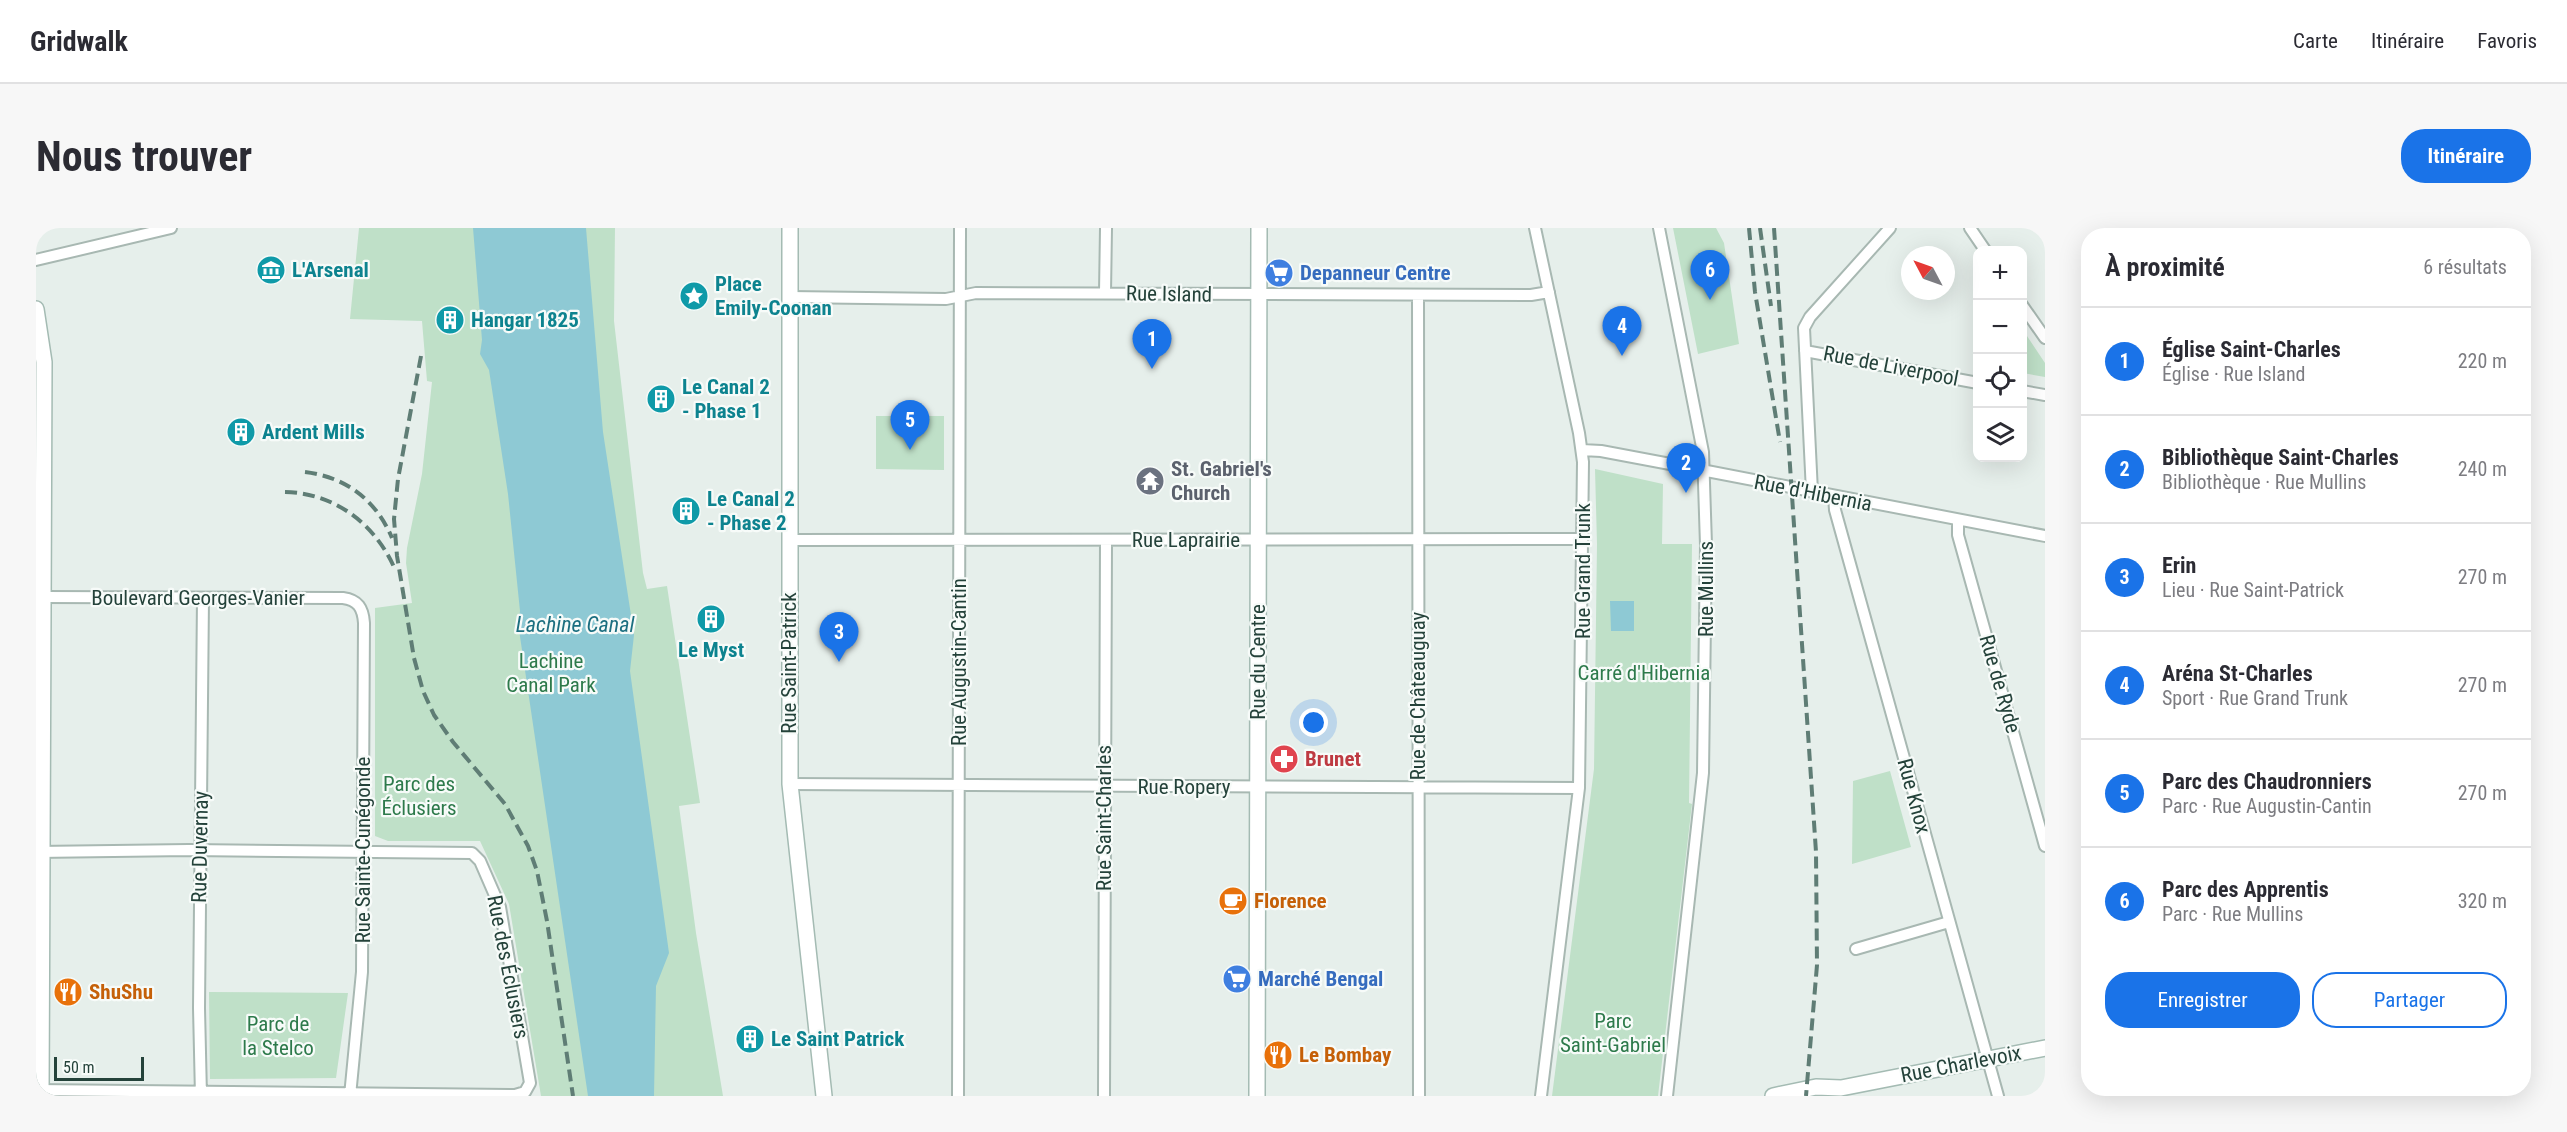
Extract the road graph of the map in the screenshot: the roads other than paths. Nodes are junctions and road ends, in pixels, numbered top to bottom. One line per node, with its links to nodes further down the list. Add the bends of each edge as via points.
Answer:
1 (789, 228): 17 (main road, Rue Saint-Patrick)
2 (960, 228): 16 (street, Rue Augustin-Cantin)
3 (1106, 228): 13 (street)
4 (1259, 228): 14 (main road, Rue du Centre)
5 (1535, 228): 12 (street, Rue Grand Trunk)
6 (1659, 228): 26 (street, Rue Mullins)
7 (1890, 228): 21 (street, via 1808,320)
8 (1970, 228): 10 (street)
9 (163, 229): 11 (street)
10 (1982, 246)
11 (36, 260)
12 (1549, 292): 15 (street, Rue Island); 25 (street, Rue Grand Trunk)
13 (1105, 293): 14 (street, Rue Island); 16 (street, Rue Island)
14 (1258, 295): 15 (street, Rue Island); 35 (main road, Rue du Centre)
15 (1418, 295): 36 (street, Rue de Châteauguay)
16 (960, 296): 17 (street, Rue Island); 31 (street, Rue Augustin-Cantin)
17 (789, 297): 33 (main road, Rue Saint-Patrick)
18 (36, 309): 37 (main road, via 44,362)
19 (2027, 312): 20 (street)
20 (2045, 338)
21 (1805, 351): 22 (street, Rue de Liverpool); 27 (street)
22 (1973, 382)
23 (2027, 392): 24 (street)
24 (2045, 395)
25 (1582, 450): 26 (street, Rue d'Hibernia); 32 (street, Rue Grand Trunk)
26 (1704, 471): 27 (street, Rue d'Hibernia); 64 (street, Rue Mullins, via 1704,758)
27 (1812, 492): 28 (street, Rue d'Hibernia)
28 (1834, 496): 29 (street, Rue d'Hibernia); 50 (street, Rue Knox, via 1834,510)
29 (1958, 521): 30 (street, Rue d'Hibernia); 46 (street, Rue de Ryde, via 1958,535)
30 (2045, 537)
31 (959, 539): 33 (street, Rue Laprairie); 34 (street, Rue Laprairie); 41 (street, Rue Augustin-Cantin)
32 (1582, 539): 36 (street, Rue Laprairie); 45 (street, Rue Grand Trunk)
33 (789, 540): 40 (main road, Rue Saint-Patrick)
34 (1106, 540): 35 (street, Rue Laprairie); 42 (street, Rue Saint-Charles)
35 (1258, 540): 36 (street, Rue Laprairie); 43 (main road, Rue du Centre)
36 (1418, 540): 44 (street, Rue de Châteauguay)
37 (40, 597): 38 (street, Boulevard Georges-Vanier); 48 (main road)
38 (202, 598): 39 (street, Boulevard Georges-Vanier, via 343,598); 47 (street, Rue Duvernay)
39 (358, 604): 49 (street, Rue Sainte-Cunégonde, via 364,623)
40 (789, 784): 41 (street, Rue Ropery); 58 (main road, Rue Saint-Patrick)
41 (959, 787): 42 (street, Rue Ropery); 59 (street, Rue Augustin-Cantin)
42 (1104, 787): 43 (street, Rue Ropery); 60 (street, Rue Saint-Charles)
43 (1258, 787): 44 (street, Rue Ropery); 61 (main road, Rue du Centre)
44 (1418, 787): 45 (street, Rue Ropery); 62 (street, Rue de Châteauguay)
45 (1579, 788): 63 (street, Rue Grand Trunk)
46 (2045, 846)
47 (201, 850): 48 (street); 49 (street); 56 (street, Rue Duvernay)
48 (40, 852): 55 (main road)
49 (363, 852): 57 (street, Rue Sainte-Cunégonde, via 362,972); 57 (street, Rue des Éclusiers, via 474,855 501,907 530,1083 521,1094)
50 (1949, 922): 51 (street); 53 (street, Rue Knox)
51 (1856, 949)
52 (2045, 1048): 53 (main road, Rue Charlevoix)
53 (1987, 1059): 54 (main road, Rue Charlevoix); 67 (street, Rue Knox)
54 (1850, 1090): 65 (main road, Rue Charlevoix, via 1816,1087); 66 (main road, Rue Charlevoix)
55 (40, 1092): 56 (street)
56 (200, 1094): 57 (street)
57 (350, 1095)
58 (824, 1096)
59 (958, 1096)
60 (1104, 1096)
61 (1257, 1096)
62 (1419, 1096)
63 (1541, 1096)
64 (1667, 1096)
65 (1773, 1096)
66 (1824, 1096)
67 (1998, 1096)

